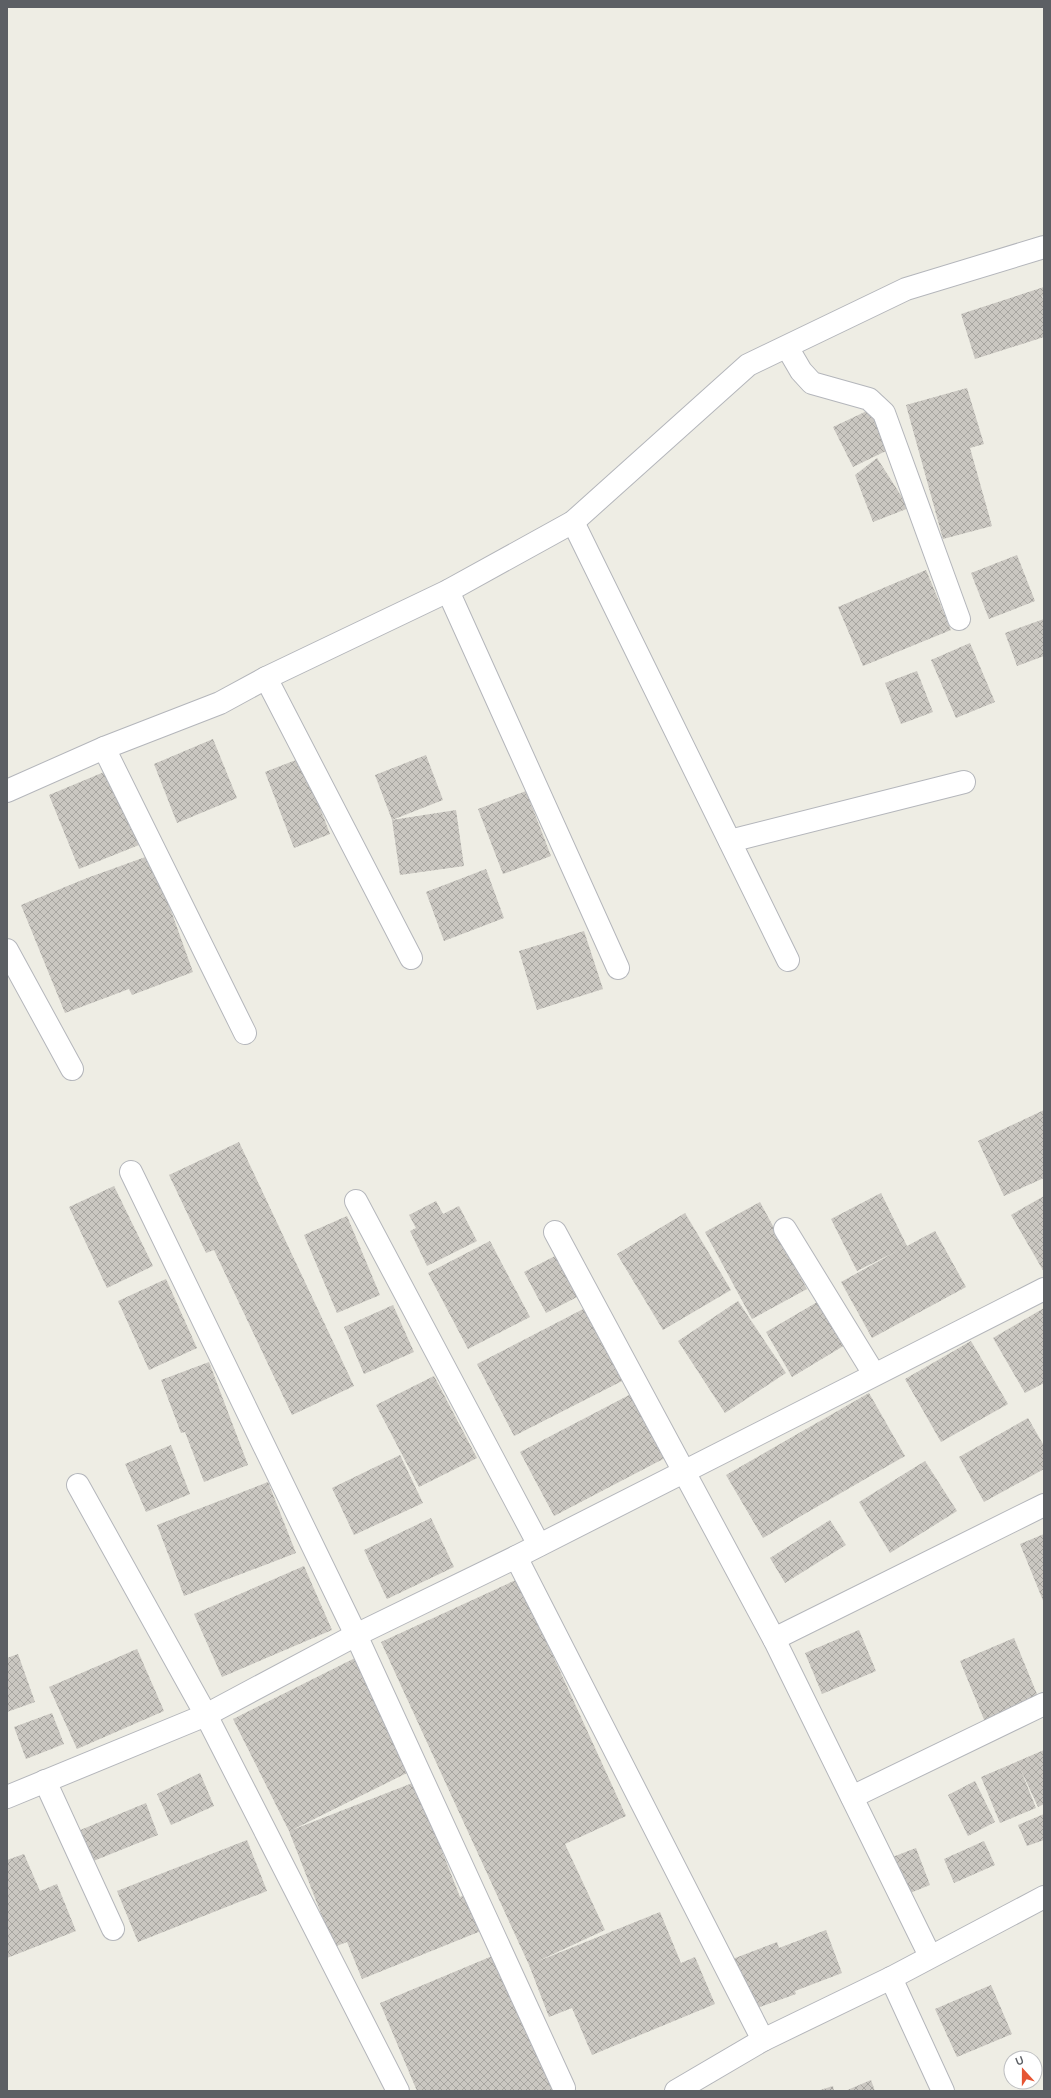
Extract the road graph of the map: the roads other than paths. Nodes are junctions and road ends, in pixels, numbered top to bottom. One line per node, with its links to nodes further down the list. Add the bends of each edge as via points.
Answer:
1 (1044, 247): 2 (street, via 906,289)
2 (788, 347): 3 (street, via 748,365); 5 (street, via 801,371 812,383 869,399 884,413)
3 (573, 522): 4 (street); 10 (street)
4 (448, 590): 6 (street); 14 (street)
5 (959, 619)
6 (266, 678): 7 (street, via 220,703); 12 (street)
7 (104, 748): 9 (street); 15 (street)
8 (964, 782): 10 (street)
9 (7, 791)
10 (730, 841): 13 (street)
11 (7, 950): 16 (street)
12 (411, 958)
13 (788, 960)
14 (618, 968)
15 (244, 1033)
16 (72, 1069)
17 (131, 1172): 28 (street)
18 (356, 1201): 26 (street)
19 (785, 1229): 22 (street)
20 (555, 1232): 23 (street)
21 (1044, 1289): 22 (street)
22 (874, 1374): 23 (street)
23 (684, 1471): 26 (street); 29 (street)
24 (78, 1485): 31 (street)
25 (1044, 1505): 29 (street)
26 (539, 1546): 27 (street)
27 (516, 1557): 28 (street); 39 (street)
28 (356, 1635): 31 (street); 40 (street)
29 (774, 1639): 34 (street)
30 (1044, 1704): 34 (street)
31 (206, 1715): 32 (street); 41 (street)
32 (45, 1781): 33 (street); 36 (street)
33 (7, 1797)
34 (852, 1797): 37 (street)
35 (1044, 1897): 37 (street)
36 (114, 1929)
37 (930, 1956): 38 (street)
38 (891, 1978): 39 (street); 43 (street)
39 (763, 2040): 42 (street)
40 (564, 2088)
41 (398, 2091)
42 (676, 2091)
43 (943, 2091)

